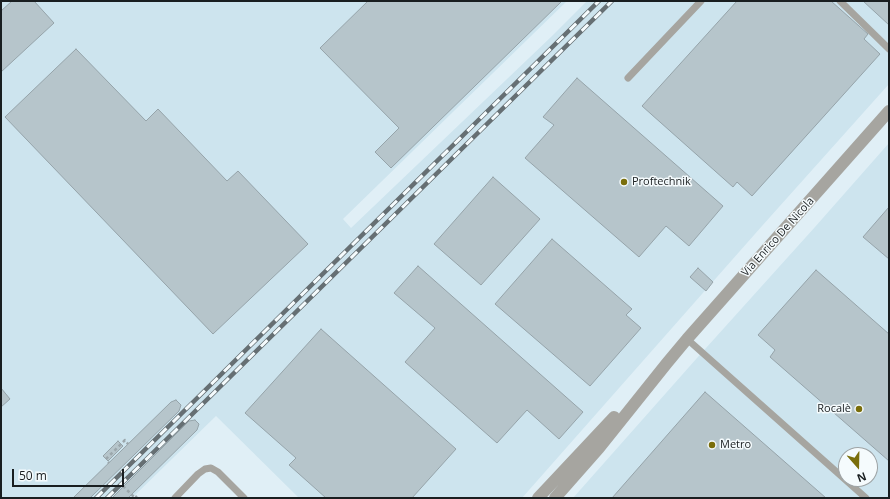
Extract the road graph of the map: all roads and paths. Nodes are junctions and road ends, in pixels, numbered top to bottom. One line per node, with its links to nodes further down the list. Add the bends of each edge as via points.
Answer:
1 (701, 1): 4 (lane)
2 (840, 1): 3 (lane)
3 (889, 49)
4 (628, 78)
5 (889, 111): 6 (street, Via Enrico De Nicola)
6 (688, 339): 7 (street, Via Enrico De Nicola); 16 (lane)
7 (667, 363): 14 (street, Via Enrico De Nicola); 15 (street, Via Enrico De Nicola)
8 (128, 444): 9 (path, via 124,440)
9 (106, 459)
10 (123, 486): 11 (path, via 135,498)
11 (137, 496)
12 (175, 498): 13 (lane, via 198,474 211,468)
13 (244, 498)
14 (538, 498)
15 (555, 498)
16 (866, 498)

